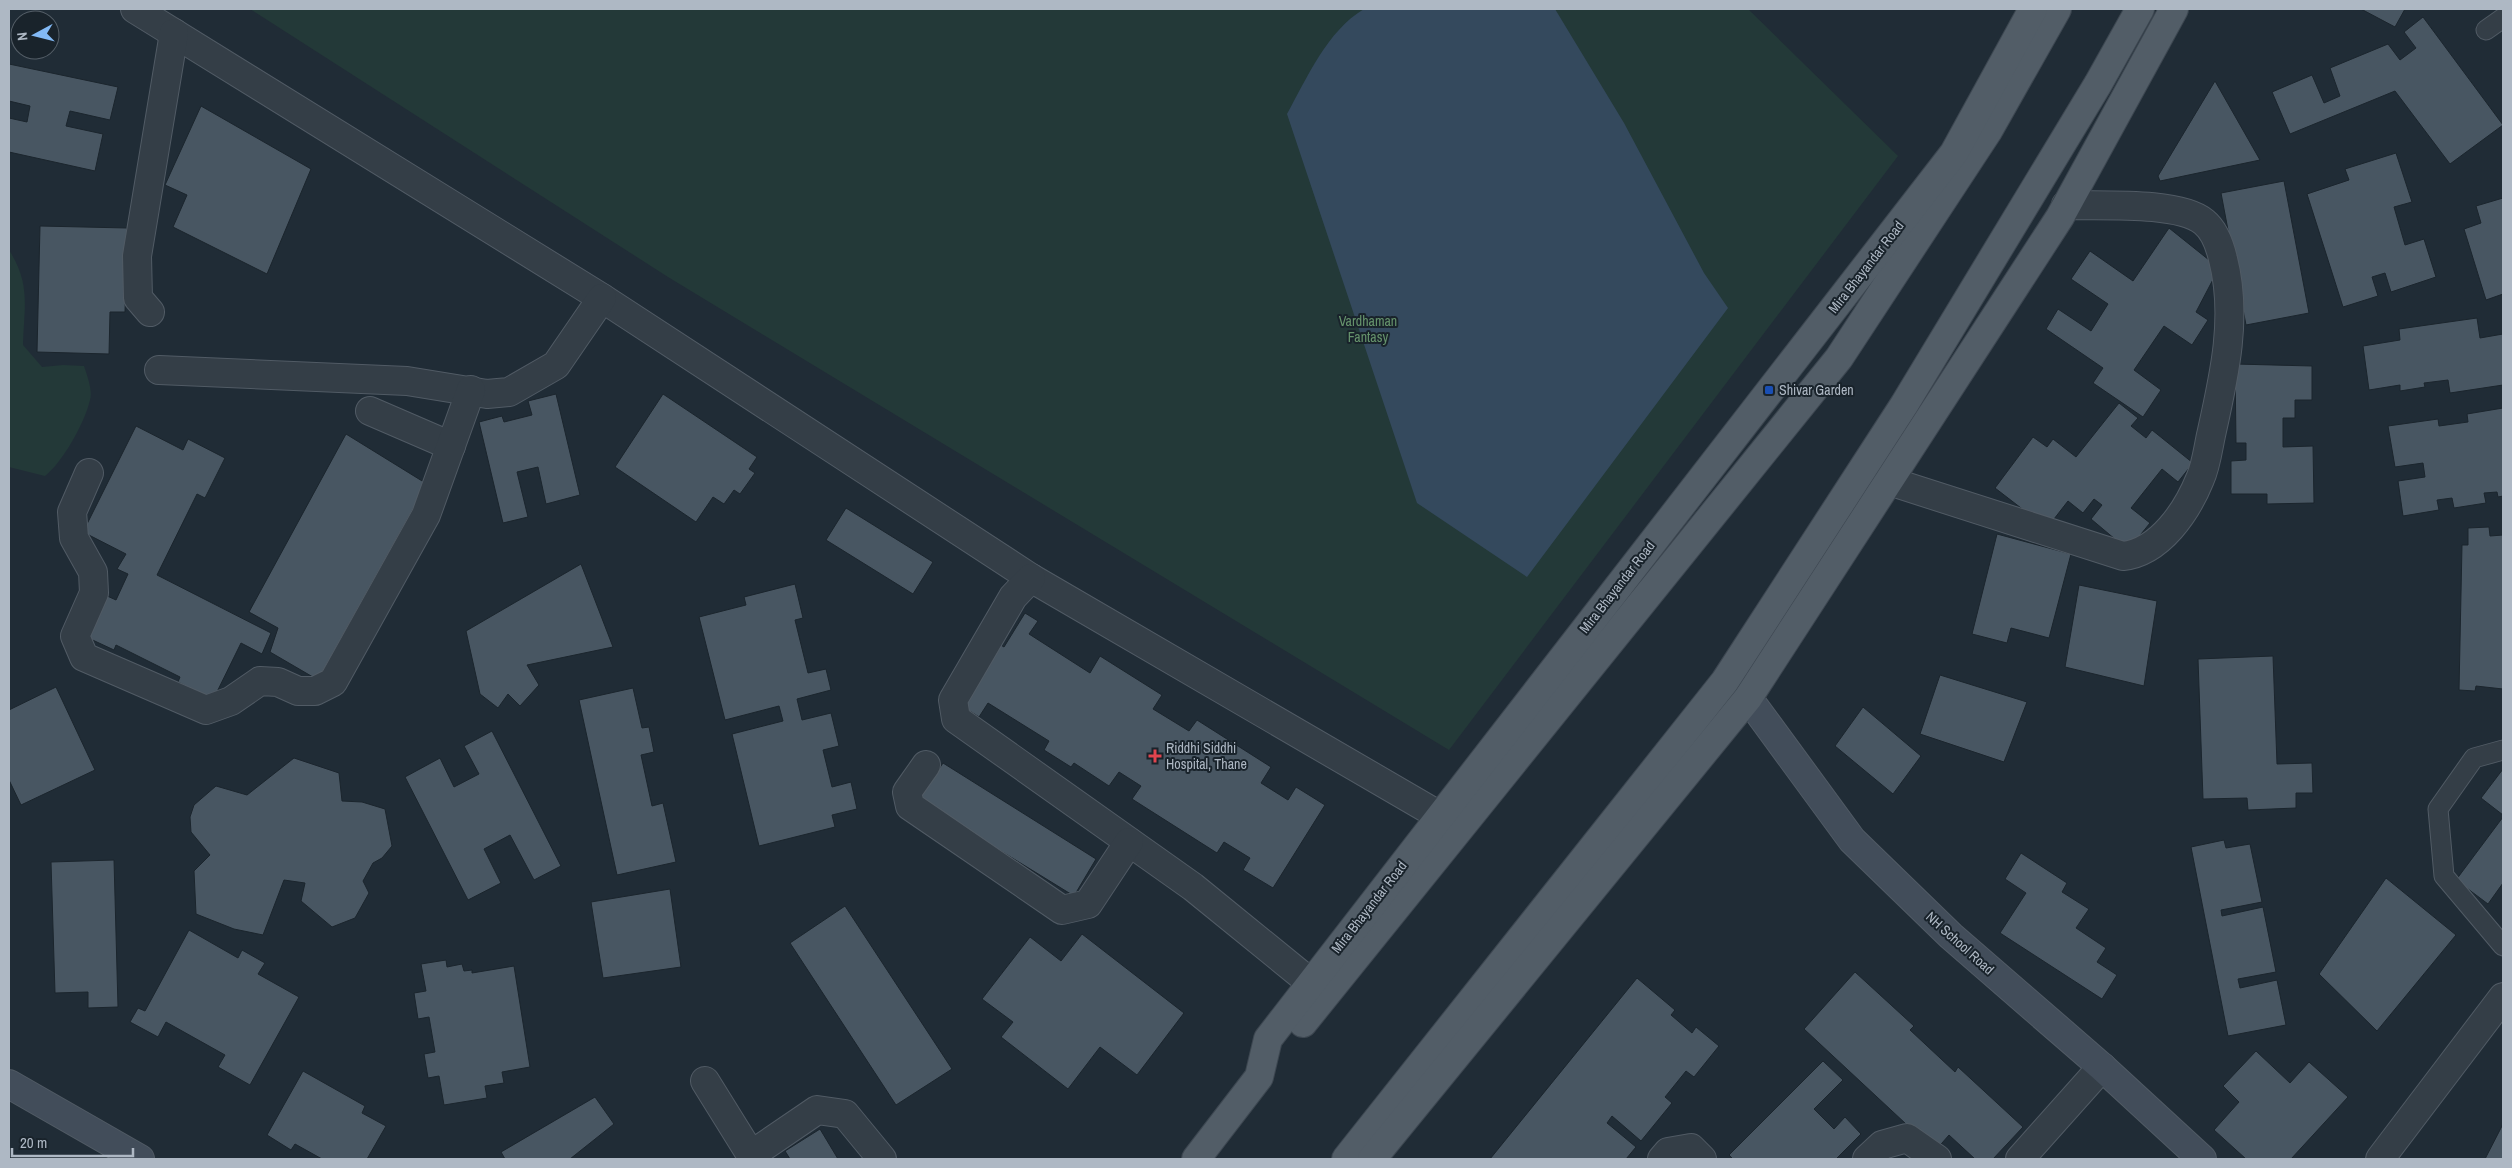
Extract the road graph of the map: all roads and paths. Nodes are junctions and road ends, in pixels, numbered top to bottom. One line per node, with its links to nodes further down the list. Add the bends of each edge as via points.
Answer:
1 (136, 9): 8 (street)
2 (2033, 9): 22 (main road, Mira Bhayandar Road, via 1954,153)
3 (2057, 9): 28 (main road, via 1988,131 1839,358)
4 (2140, 9): 34 (main road, via 1904,405 1725,682)
5 (2174, 9): 9 (main road)
6 (2503, 18): 7 (lane)
7 (2486, 30)
8 (174, 33): 10 (street); 11 (street, via 136,256 138,298)
9 (2066, 205): 17 (main road); 17 (street, via 2164,208 2183,212 2204,222 2219,243 2230,282 2231,318 2222,389 2201,478 2173,526 2136,554 2123,556)
10 (602, 298): 14 (street, via 556,365 509,392 487,394); 18 (street)
11 (150, 312)
12 (159, 370): 13 (street)
13 (407, 381): 14 (street); 15 (street, via 381,416)
14 (471, 390): 15 (street)
15 (450, 446): 16 (street, via 426,515 334,682 315,692 298,691 278,682 260,681 231,700 206,710 84,657 75,636 94,593 93,572 74,538 72,512)
16 (89, 473)
17 (1889, 481): 19 (main road)
18 (1031, 578): 22 (street); 23 (street, via 1013,597 953,700 956,719)
19 (1748, 698): 27 (street, NH School Road, via 1852,840 1951,936); 35 (main road)
20 (2503, 750): 24 (lane, via 2474,758 2438,809 2444,876)
21 (926, 765): 23 (street, via 907,792 910,806 1062,910 1088,904)
22 (1440, 816): 25 (main road, Mira Bhayandar Road)
23 (1129, 842): 25 (street, via 1193,887)
24 (2503, 946)
25 (1311, 983): 28 (main road, Mira Bhayandar Road, via 1268,1039)
26 (2503, 997): 42 (street)
27 (2102, 1066): 40 (street); 41 (street, NH School Road)
28 (1260, 1077): 33 (main road, Mira Bhayandar Road)
29 (705, 1081): 32 (street, via 751,1155 817,1110 845,1114)
30 (9, 1084): 31 (street)
31 (140, 1159)
32 (882, 1159)
33 (1196, 1159)
34 (1346, 1159)
35 (1372, 1159)
36 (1662, 1159): 37 (street, via 1668,1152 1691,1148)
37 (1702, 1159)
38 (1867, 1159): 39 (street, via 1882,1145 1907,1138)
39 (1937, 1159)
40 (2020, 1159)
41 (2202, 1159)
42 (2380, 1159)

